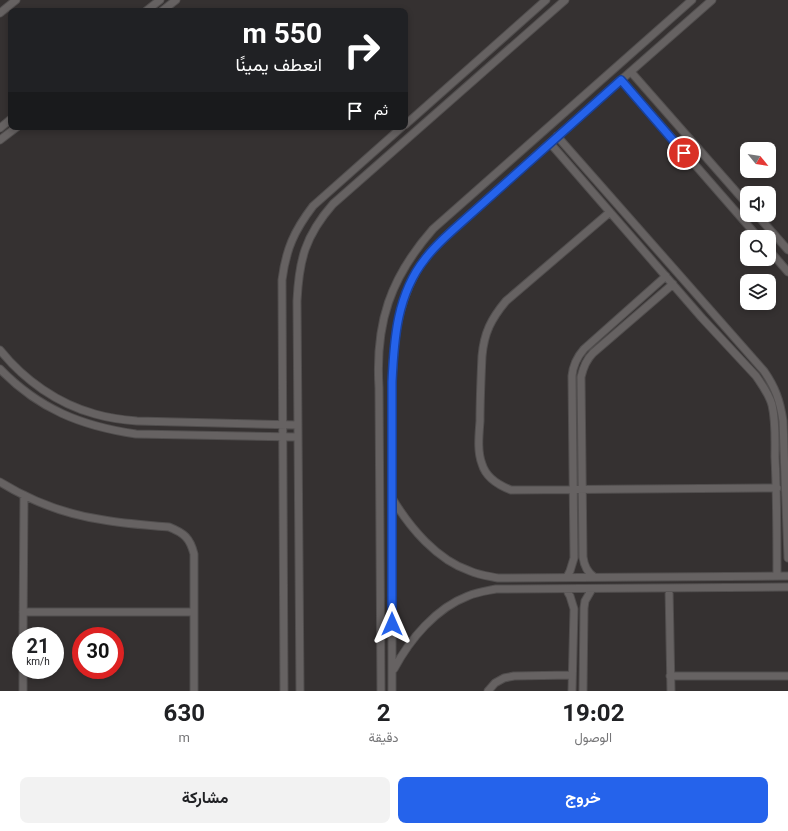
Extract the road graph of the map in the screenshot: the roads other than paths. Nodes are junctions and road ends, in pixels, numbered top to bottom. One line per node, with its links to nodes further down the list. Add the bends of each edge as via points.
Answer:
1 (16, 0): 10 (street)
2 (160, 0): 8 (street)
3 (176, 0): 9 (street)
4 (546, 0): 14 (street)
5 (565, 0): 33 (street, via 333,204 313,231 306,246 298,280)
6 (692, 0): 63 (street, via 433,230 420,244 399,276 385,312 378,350)
7 (712, 0): 11 (street)
8 (150, 8)
9 (166, 8)
10 (0, 12)
11 (631, 72): 12 (street); 21 (street)
12 (621, 80): 18 (street); 24 (street)
13 (8, 121): 15 (street)
14 (408, 121)
15 (0, 128)
16 (13, 130): 19 (street)
17 (399, 130): 32 (street, via 314,206 303,219 288,248 282,280)
18 (557, 136): 20 (street); 42 (street, via 771,382 781,407 783,421)
19 (0, 140)
20 (550, 143): 22 (street); 41 (street, via 441,241 416,273 404,296 395,335 392,382)
21 (740, 196)
22 (610, 212): 28 (street); 38 (street, via 506,301 491,321 483,344 479,447 486,474 501,487 511,490)
23 (763, 222): 25 (street)
24 (752, 230)
25 (788, 250)
26 (776, 258): 27 (street)
27 (788, 272)
28 (666, 276): 29 (street); 38 (street, via 584,348 574,364)
29 (673, 284): 37 (street, via 756,376 768,395 774,417); 39 (street, via 593,353 584,366 581,377)
30 (0, 350): 32 (street, via 17,369 53,396 94,414 137,421)
31 (0, 369): 34 (street, via 23,390 52,409 90,425 113,431 136,434)
32 (283, 424): 33 (street); 34 (street)
33 (298, 425): 35 (street)
34 (283, 437): 35 (street); 61 (street)
35 (298, 437): 62 (street)
36 (0, 482): 40 (street)
37 (777, 488): 39 (street); 43 (street)
38 (573, 489): 39 (street); 45 (street, via 574,558)
39 (583, 489): 46 (street, via 583,562)
40 (24, 495): 51 (street); 52 (street, via 72,514 169,527 178,531 186,537 194,554)
41 (392, 498): 45 (street, via 428,544 456,565 469,571 498,578); 54 (street)
42 (788, 558)
43 (777, 576): 44 (street); 46 (street)
44 (788, 576)
45 (566, 577): 46 (street)
46 (594, 577)
47 (788, 587): 48 (street)
48 (669, 588): 50 (street); 56 (street)
49 (566, 589): 50 (street); 54 (street, via 496,589 455,602 421,630 402,654); 55 (street, via 574,610)
50 (592, 589): 67 (street, via 584,608)
51 (23, 612): 52 (street); 53 (street)
52 (194, 612): 60 (street)
53 (23, 627)
54 (393, 671): 64 (street)
55 (572, 675): 65 (street, via 514,676 495,683); 66 (street)
56 (670, 676): 57 (street); 68 (street)
57 (788, 676)
58 (23, 679): 59 (street)
59 (23, 691)
60 (194, 691)
61 (284, 691)
62 (300, 691)
63 (381, 691)
64 (392, 691)
65 (488, 691)
66 (572, 691)
67 (583, 691)
68 (670, 691)

